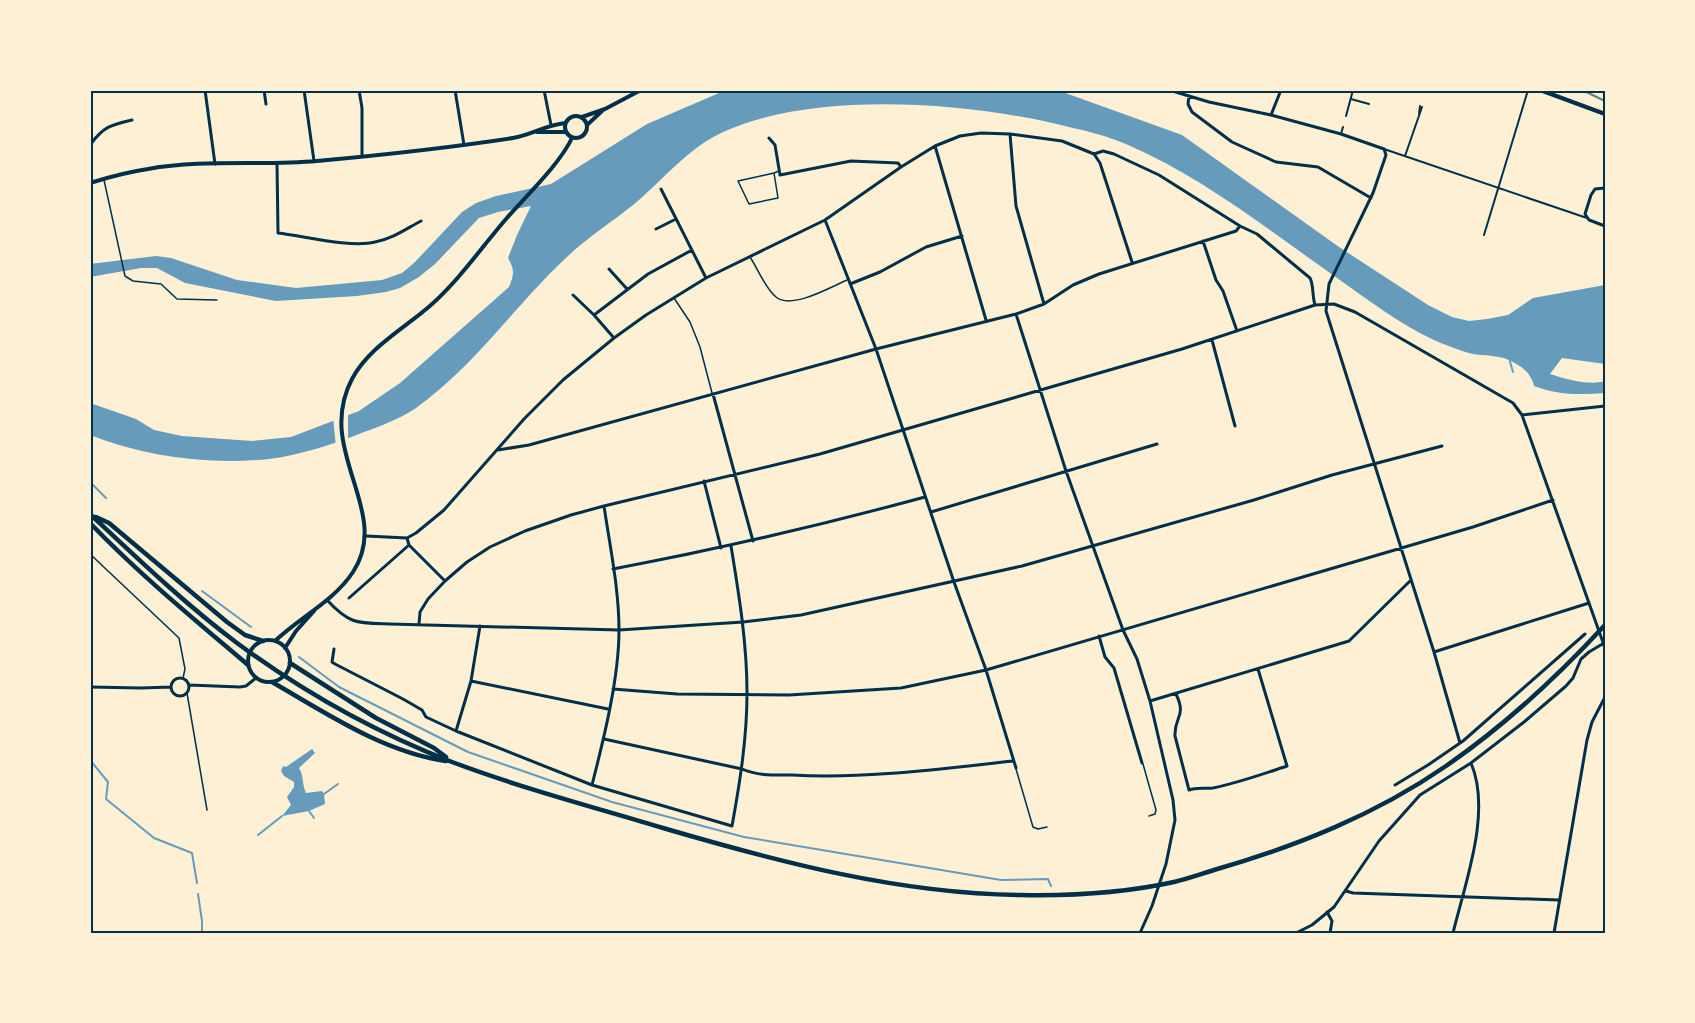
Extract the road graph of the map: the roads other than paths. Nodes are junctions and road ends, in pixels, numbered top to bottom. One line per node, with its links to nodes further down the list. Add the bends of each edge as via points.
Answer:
1 (212, 90): 13 (street)
2 (264, 90): 16 (street)
3 (304, 90): 42 (street)
4 (359, 90): 40 (street)
5 (455, 90): 36 (street)
6 (544, 90): 26 (street)
7 (641, 90): 19 (street)
8 (1169, 90): 14 (street)
9 (1281, 90): 21 (street)
10 (1353, 90): 15 (street)
11 (1528, 90): 50 (street)
12 (1540, 90): 20 (street)
13 (205, 91): 44 (street)
14 (1189, 96): 21 (street); 53 (street, via 1192,112 1232,141 1276,162 1318,167)
15 (1351, 99): 17 (street); 22 (street)
16 (266, 104)
17 (1368, 104)
18 (1421, 106): 41 (street)
19 (605, 109): 23 (street); 27 (street)
20 (1605, 114)
21 (1271, 115): 31 (street)
22 (1346, 116)
23 (581, 117): 25 (street, via 572,117); 27 (street)
24 (132, 120): 35 (street, via 100,130)
25 (565, 123): 26 (street); 30 (street)
26 (551, 124): 29 (street)
27 (587, 125): 33 (street, via 584,135)
28 (1343, 127): 31 (street)
29 (536, 132): 30 (street); 36 (street)
30 (565, 132): 33 (street)
31 (1341, 134): 38 (street)
32 (1010, 135): 37 (street, via 960,136); 39 (street, via 1062,141); 74 (street, via 1016,206)
33 (572, 138): 103 (street, via 560,159 446,291 359,367 346,393 341,417 343,449 363,511)
34 (769, 138): 46 (street, via 775,145)
35 (90, 145)
36 (464, 145): 40 (street)
37 (935, 147): 45 (street); 62 (street)
38 (1384, 149): 41 (street); 53 (street, via 1386,156)
39 (1094, 154): 58 (street, via 1103,151 1146,168); 66 (street)
40 (362, 156): 42 (street)
41 (1405, 156): 50 (street)
42 (314, 161): 43 (street)
43 (277, 163): 44 (street); 57 (street, via 278,233 373,243)
44 (215, 164): 48 (street, via 148,169)
45 (901, 167): 46 (street, via 897,163 851,161 780,175); 56 (street)
46 (780, 171): 47 (lane)
47 (774, 172): 47 (lane, via 738,181 749,204 778,198)
48 (104, 179): 49 (street); 73 (lane, via 125,276 132,281 161,284 177,299)
49 (90, 183)
50 (1498, 188): 54 (street); 61 (street)
51 (1605, 188): 54 (street, via 1595,189 1591,195)
52 (661, 189): 55 (street)
53 (1371, 198): 75 (street, via 1329,284)
54 (1587, 218): 59 (street)
55 (676, 219): 60 (street); 64 (street)
56 (825, 220): 65 (street); 69 (street)
57 (421, 221)
58 (1240, 226): 63 (street, via 1236,231); 76 (street, via 1257,234 1310,278)
59 (1605, 226)
60 (656, 229)
61 (1484, 235)
62 (962, 236): 69 (street, via 926,247 880,272); 79 (street)
63 (1203, 241): 66 (street); 80 (street)
64 (692, 250): 68 (street); 70 (street)
65 (750, 256): 68 (street); 69 (lane, via 781,300 795,301)
66 (1132, 262): 74 (street, via 1073,285)
67 (609, 268): 70 (street)
68 (706, 278): 72 (street)
69 (849, 282): 83 (street)
70 (627, 289): 78 (street)
71 (573, 295): 78 (street)
72 (674, 297): 81 (street); 85 (lane, via 700,347)
73 (217, 300)
74 (1044, 304): 77 (street)
75 (1325, 304): 76 (street); 87 (street, via 1334,303 1355,312 1487,386 1513,403); 93 (street)
76 (1315, 305): 80 (street)
77 (1016, 314): 79 (street); 84 (street)
78 (594, 315): 81 (street)
79 (987, 321): 83 (street)
80 (1237, 331): 82 (street)
81 (614, 338): 92 (street, via 562,380)
82 (1212, 340): 84 (street); 88 (street)
83 (876, 350): 85 (street); 89 (street)
84 (1039, 391): 89 (street); 94 (street)
85 (712, 394): 92 (street, via 529,445); 95 (street)
86 (1605, 406): 87 (street)
87 (1522, 415): 98 (street)
88 (1235, 426)
89 (903, 430): 95 (street); 97 (street)
90 (1157, 444): 94 (street)
91 (1442, 446): 93 (street)
92 (498, 450): 104 (street, via 444,510)
93 (1374, 463): 108 (street); 109 (street)
94 (1066, 471): 100 (street); 108 (street)
95 (734, 474): 96 (street); 105 (street)
96 (704, 481): 99 (street); 110 (street)
97 (926, 497): 100 (street); 105 (street)
98 (1552, 500): 109 (street); 118 (street)
99 (604, 506): 112 (street); 113 (street, via 508,539 467,562)
100 (931, 512): 115 (street)
101 (90, 514): 128 (main road, via 109,523 227,622 245,635); 157 (main road, via 212,623 266,663 366,722)
102 (90, 523): 135 (main road, via 163,593)
103 (366, 536): 104 (street); 117 (street, via 354,571)
104 (407, 538): 106 (street)
105 (753, 541): 107 (street)
106 (409, 545): 113 (street); 116 (street)
107 (731, 546): 110 (street); 120 (street)
108 (1093, 546): 115 (street); 125 (street)
109 (1401, 547): 114 (street); 125 (street)
110 (721, 548): 112 (street)
111 (90, 554): 139 (lane, via 179,638)
112 (613, 569): 124 (street)
113 (445, 581): 121 (street, via 420,612)
114 (1410, 581): 134 (street); 137 (street, via 1349,641)
115 (954, 582): 120 (street, via 801,615); 138 (street)
116 (349, 598)
117 (327, 600): 119 (street); 121 (street, via 341,615 360,623)
118 (1589, 603): 130 (street); 134 (street)
119 (321, 604): 129 (street); 131 (street)
120 (743, 622): 124 (street); 148 (street)
121 (419, 624): 122 (street)
122 (480, 626): 124 (street); 141 (street)
123 (1605, 626): 157 (main road, via 1508,718 1448,765 1383,804 1296,844 1245,861 1175,882 1114,891 1019,895 966,892 824,871 747,853 559,798)
124 (619, 630): 146 (street)
125 (1124, 630): 127 (street); 151 (street)
126 (1585, 633): 155 (street)
127 (1099, 636): 138 (street); 158 (street, via 1105,657 1114,668)
128 (263, 641): 129 (street); 135 (street, via 253,646)
129 (275, 641): 131 (street)
130 (1604, 643): 132 (street); 159 (street, via 1581,660 1566,686)
131 (285, 648): 136 (street)
132 (1605, 648)
133 (334, 649): 153 (street, via 332,662)
134 (1434, 652): 155 (street)
135 (248, 663): 140 (street)
136 (290, 663): 142 (street); 157 (main road)
137 (1258, 669): 149 (street); 149 (street, via 1287,766 1210,789 1189,790 1175,736 1174,728 1182,715)
138 (987, 670): 148 (street, via 901,688); 156 (street)
139 (183, 678): 143 (street); 145 (street, via 175,680)
140 (256, 678): 142 (street); 143 (street, via 240,687)
141 (471, 681): 152 (street); 153 (street)
142 (274, 682): 157 (main road, via 396,748)
143 (189, 685): 147 (street)
144 (90, 687): 145 (street)
145 (171, 687): 147 (street, via 178,696)
146 (613, 689): 148 (street); 152 (street)
147 (187, 693): 164 (lane)
148 (747, 694): 161 (street)
149 (1176, 694): 151 (street)
150 (1605, 697): 169 (street, via 1587,740)
151 (1150, 701): 171 (street, via 1174,820 1166,864)
152 (608, 710): 154 (street)
153 (456, 731): 162 (street)
154 (604, 739): 161 (street); 162 (street)
155 (1460, 743): 163 (street)
156 (1013, 761): 160 (street); 161 (street, via 864,775 763,774)
157 (453, 762)
158 (1142, 763): 165 (lane, via 1156,810)
159 (1471, 763): 167 (street, via 1420,795 1379,841); 168 (street, via 1478,822)
160 (1016, 768): 166 (lane, via 1033,827)
161 (742, 769): 162 (street, via 732,826)
162 (592, 785)
163 (1395, 785)
164 (207, 810)
165 (1149, 816)
166 (1047, 826)
167 (1346, 891): 168 (street); 170 (street)
168 (1462, 897): 169 (street); 174 (street)
169 (1559, 900): 175 (street)
170 (1327, 912): 172 (street); 173 (street, via 1332,921)
171 (1140, 933)
172 (1296, 933)
173 (1330, 933)
174 (1453, 933)
175 (1554, 933)

